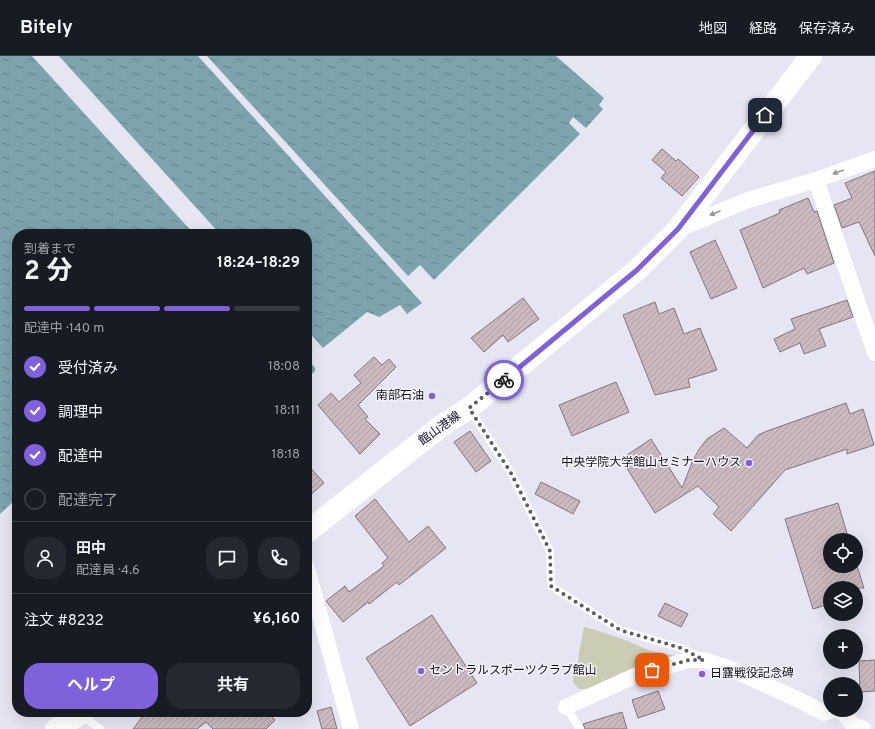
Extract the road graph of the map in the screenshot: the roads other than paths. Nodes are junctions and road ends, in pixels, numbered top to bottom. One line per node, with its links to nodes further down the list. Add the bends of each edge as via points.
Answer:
1 (811, 56): 4 (main road, 館山港線)
2 (875, 158): 3 (street, one-way to 3)
3 (816, 180): 4 (street, one-way to 4, via 748,200); 5 (street)
4 (678, 229): 6 (main road, 館山港線, via 637,270)
5 (875, 353)
6 (469, 408): 7 (main road, 館山港線, via 440,427); 9 (lane, via 511,473 550,551 551,586 620,630 681,648)
7 (312, 528)
8 (312, 586): 17 (street)
9 (704, 660): 10 (street, via 689,660 639,674); 11 (street, via 729,668)
10 (566, 707): 18 (lane)
11 (823, 712)
12 (76, 717): 15 (main road)
13 (86, 717): 16 (lane)
14 (846, 717): 19 (street, via 853,725)
15 (56, 729)
16 (100, 729)
17 (351, 729)
18 (580, 729)
19 (863, 729)

